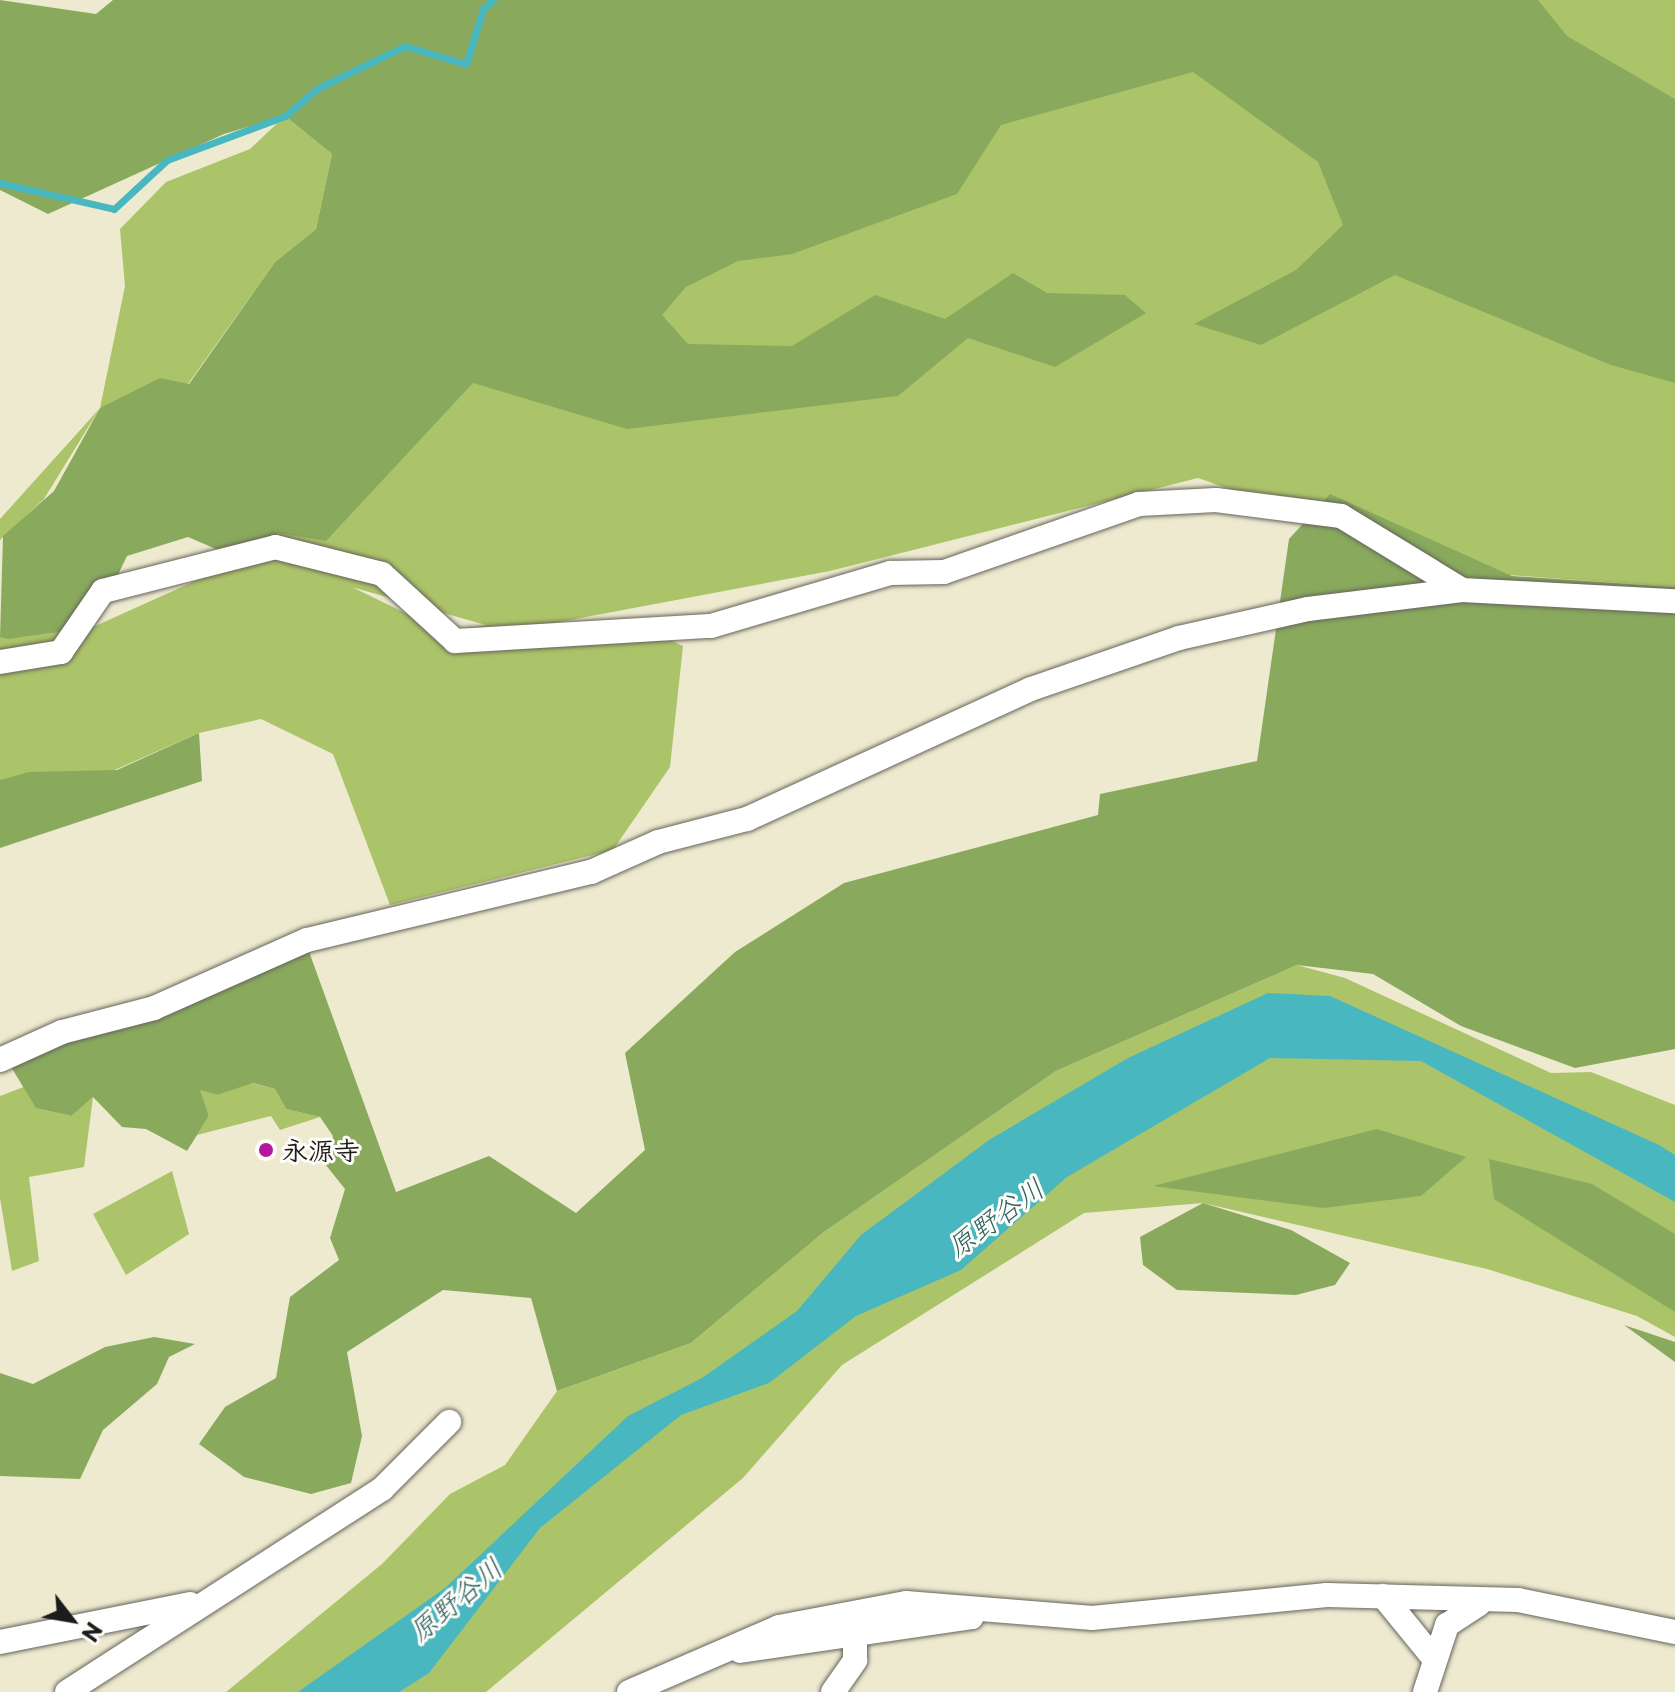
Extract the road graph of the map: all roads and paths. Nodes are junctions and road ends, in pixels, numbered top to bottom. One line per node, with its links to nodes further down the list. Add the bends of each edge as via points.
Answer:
1 (1462, 590): 2 (street); 3 (street, via 1341,516 1216,500 1139,504 944,572 890,573 711,626 455,641 382,574 275,547 103,591 61,652); 4 (street, via 1308,609 1179,638 1031,689 747,819 658,842 591,872 307,940 154,1008 62,1032)
2 (1675, 601)
3 (0, 662)
4 (0, 1060)
5 (449, 1422): 6 (street, via 382,1489)
6 (215, 1596): 12 (street, via 148,1617); 16 (street)
7 (1383, 1596): 8 (street); 9 (street, via 1092,1618); 14 (street)
8 (1479, 1604): 10 (street, via 1518,1600); 14 (street, via 1447,1625)
9 (1006, 1611): 11 (street); 13 (street, via 906,1603 842,1611)
10 (1675, 1632)
11 (855, 1639): 13 (street); 15 (street, via 855,1660)
12 (0, 1642)
13 (708, 1655): 17 (street)
14 (1432, 1656): 18 (street)
15 (838, 1691)
16 (67, 1692)
17 (629, 1692)
18 (1425, 1692)

